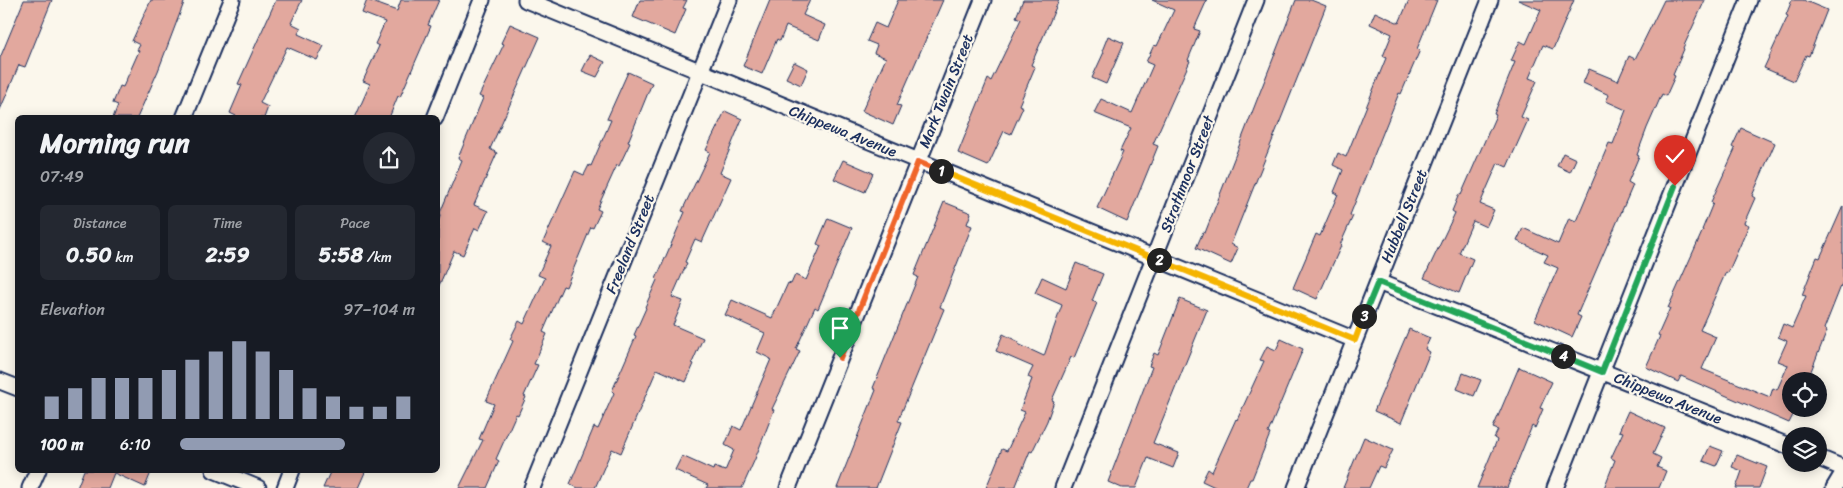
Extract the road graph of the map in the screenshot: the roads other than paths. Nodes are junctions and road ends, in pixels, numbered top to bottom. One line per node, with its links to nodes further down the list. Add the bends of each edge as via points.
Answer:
1 (232, 0): 10 (street)
2 (482, 0): 11 (street)
3 (526, 0): 9 (street, Chippewa Avenue)
4 (729, 0): 9 (street, Freeland Street)
5 (983, 0): 12 (street, Mark Twain Street)
6 (1256, 0): 13 (street, Strathmoor Street)
7 (1490, 0): 14 (street, Hubbell Street)
8 (1749, 0): 16 (street)
9 (700, 72): 12 (street, Chippewa Avenue); 29 (street, Freeland Street)
10 (185, 115)
11 (436, 115)
12 (918, 162): 13 (street, Chippewa Avenue); 30 (street, Mark Twain Street)
13 (1154, 258): 15 (street, Chippewa Avenue); 31 (street, Strathmoor Street)
14 (1378, 282): 15 (street, Hubbell Street); 16 (street, Chippewa Avenue)
15 (1355, 340): 32 (street, Hubbell Street)
16 (1602, 372): 19 (street, Chippewa Avenue); 33 (street)
17 (0, 381): 18 (street)
18 (15, 387)
19 (1782, 443)
20 (1827, 461): 21 (street)
21 (1843, 468)
22 (37, 473): 26 (street)
23 (221, 473): 27 (street)
24 (291, 473): 28 (street)
25 (1843, 473): 34 (street)
26 (30, 488)
27 (258, 488)
28 (285, 488)
29 (532, 488)
30 (788, 488)
31 (1063, 488)
32 (1296, 488)
33 (1555, 488)
34 (1834, 488)

